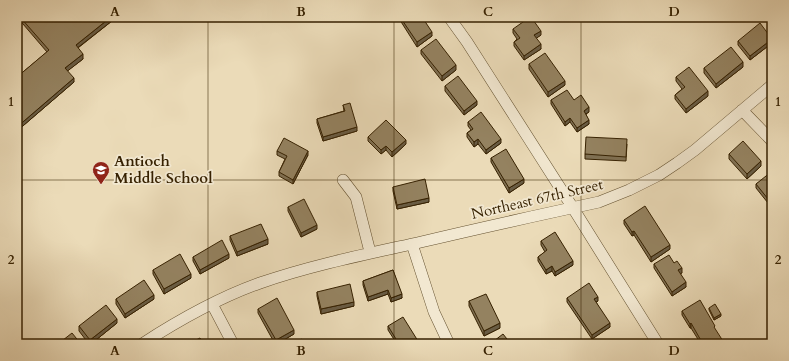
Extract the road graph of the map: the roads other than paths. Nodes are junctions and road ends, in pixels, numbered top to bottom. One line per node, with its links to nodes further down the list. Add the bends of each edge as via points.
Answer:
1 (449, 17): 6 (street)
2 (772, 85): 3 (street, Northeast 67th Street)
3 (742, 110): 4 (street); 6 (street, Northeast 67th Street, via 695,150 659,175 599,202)
4 (772, 140)
5 (343, 180): 8 (street, via 356,197)
6 (573, 208): 7 (street, Northeast 67th Street); 13 (street)
7 (412, 244): 8 (street, Northeast 67th Street); 12 (street, via 434,312)
8 (370, 252): 9 (street, Northeast 67th Street, via 295,272)
9 (212, 304): 10 (street, Northeast 67th Street); 11 (street)
10 (142, 344)
11 (233, 344)
12 (449, 344)
13 (658, 344)

